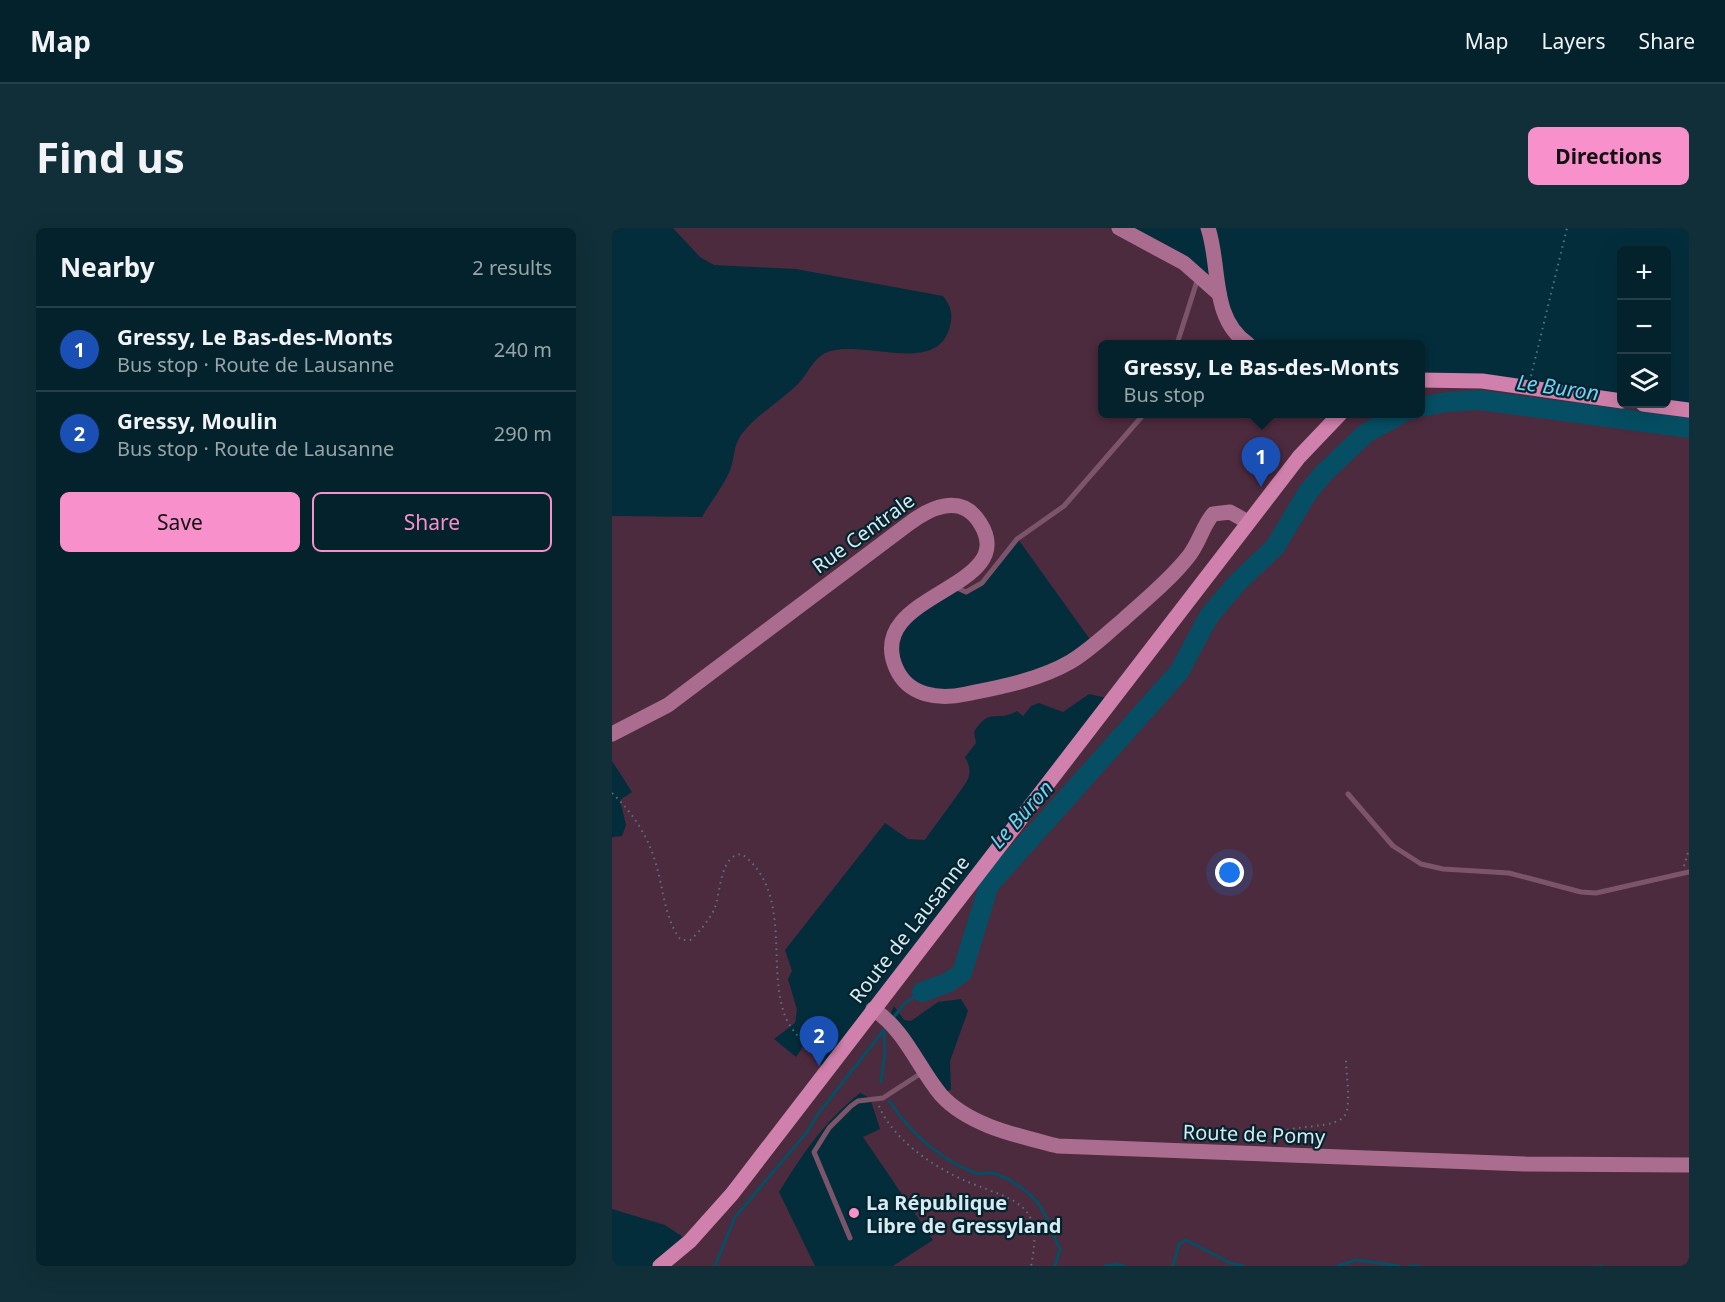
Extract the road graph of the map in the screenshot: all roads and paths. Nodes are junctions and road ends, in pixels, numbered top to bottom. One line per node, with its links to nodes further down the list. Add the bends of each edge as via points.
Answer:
1 (1119, 228): 5 (street)
2 (1208, 228): 4 (street)
3 (1567, 228): 10 (path)
4 (1213, 246): 5 (street); 6 (street)
5 (1198, 272): 6 (street); 7 (lane)
6 (1219, 294): 8 (street, via 1229,324)
7 (1178, 340)
8 (1243, 340)
9 (1425, 380): 10 (main road, via 1460,379)
10 (1528, 387): 11 (main road)
11 (1617, 399)
12 (1671, 408): 13 (main road)
13 (1689, 410)
14 (1141, 418): 17 (lane, via 1064,506 1017,539 978,587 966,592)
15 (1336, 418): 16 (main road, Route de Lausanne, via 1305,450)
16 (1248, 522): 17 (street, Rue Centrale, via 1230,512 1213,514 1192,554 1177,570 1069,663 987,689 930,696 912,688 900,676 892,658 893,638 907,615); 23 (main road, Route de Lausanne)
17 (953, 586): 18 (street, Rue Centrale, via 978,566 986,540 974,515 947,504 922,514 668,705)
18 (612, 734)
19 (612, 793): 25 (path, via 630,811 648,840 672,924 681,940 690,940 706,922 716,904 721,880 736,854 742,854 758,869 772,905 785,1015 802,1041)
20 (1348, 794): 22 (lane, via 1400,853 1431,868 1509,873 1587,893)
21 (1689, 849): 22 (path)
22 (1686, 872)
23 (879, 1013): 25 (main road, Route de Lausanne); 26 (street, Route de Pomy, via 898,1030)
24 (1346, 1058): 28 (path, via 1347,1106 1342,1119 1333,1124 1281,1130 1271,1136)
25 (829, 1067): 31 (main road, Route de Lausanne, via 714,1214)
26 (924, 1071): 27 (lane); 28 (street, Route de Pomy, via 955,1107 991,1126 1058,1146)
27 (879, 1099): 30 (lane, via 858,1101 851,1106 814,1152); 32 (path, via 895,1130 928,1159 967,1182 1012,1198 1022,1207 1036,1234)
28 (1261, 1155): 29 (street, Route de Pomy)
29 (1689, 1165)
30 (850, 1238)
31 (660, 1266)
32 (1031, 1266)

